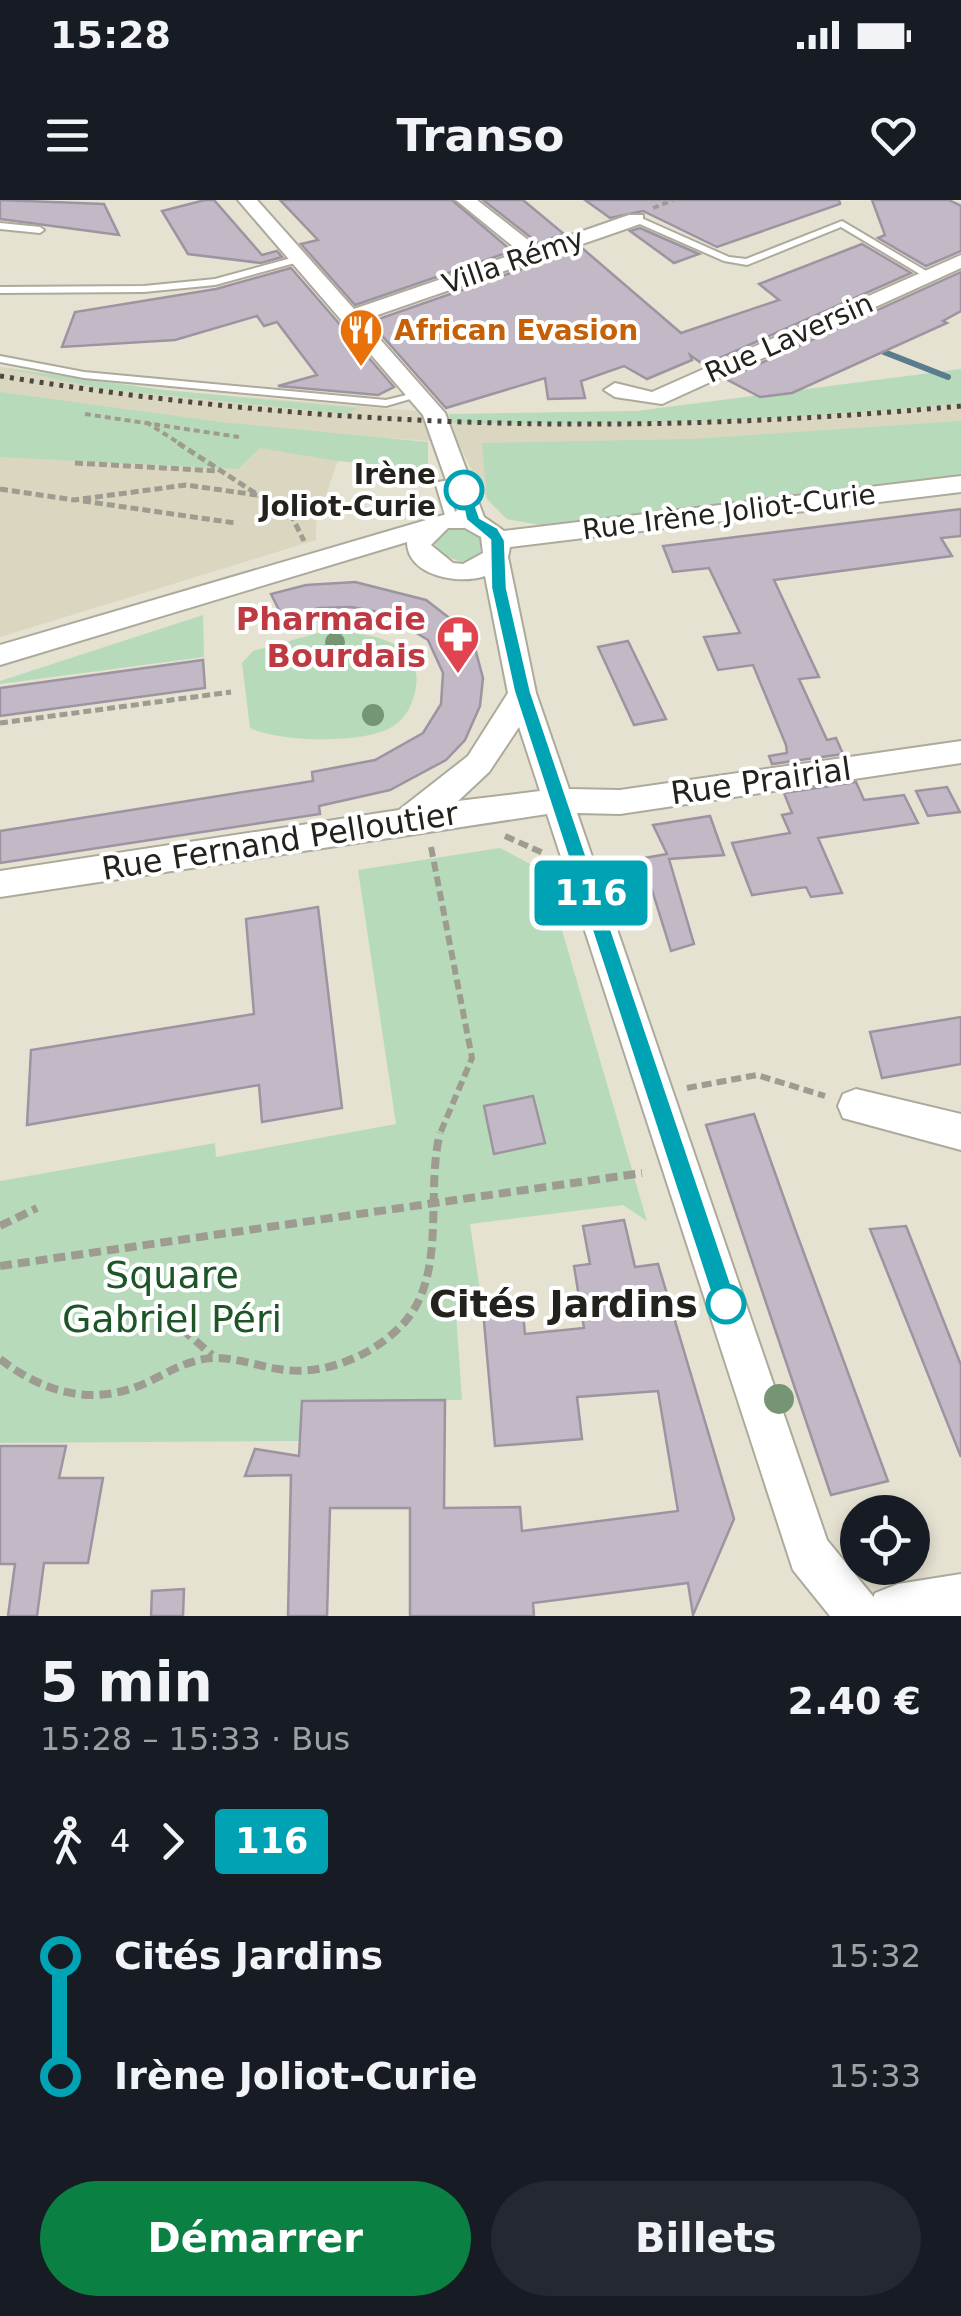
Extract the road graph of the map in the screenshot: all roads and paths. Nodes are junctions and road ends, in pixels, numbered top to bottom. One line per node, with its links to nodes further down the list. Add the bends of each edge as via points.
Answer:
1 (247, 200): 7 (street)
2 (466, 200): 6 (street)
3 (636, 219): 6 (street, Villa Rémy); 9 (lane, Villa Rémy, via 747,262 842,224)
4 (0, 226): 5 (lane)
5 (40, 230)
6 (534, 254): 11 (street, Villa Rémy)
7 (299, 258): 10 (lane, via 215,282); 11 (street)
8 (961, 261): 9 (street, Rue Laversin)
9 (928, 275): 13 (street, Rue Laversin, via 654,399)
10 (0, 290)
11 (351, 317): 14 (street)
12 (0, 359): 14 (lane, via 84,375 386,404)
13 (615, 390)
14 (419, 396): 24 (street, via 434,412 461,482)
15 (84, 414): 16 (path)
16 (146, 422): 17 (path); 19 (path)
17 (239, 437)
18 (75, 463): 19 (path)
19 (218, 471): 22 (path)
20 (961, 484): 27 (street, Rue Irène Joliot-Curie)
21 (0, 488): 23 (path)
22 (257, 495): 23 (path, via 186,486); 26 (path, via 292,517)
23 (74, 500): 25 (path)
24 (452, 522): 27 (street, via 493,532); 28 (street); 29 (street, via 418,546)
25 (235, 524)
26 (304, 541)
27 (496, 548): 29 (street, Rue Irène Joliot-Curie, via 475,570); 30 (street)
28 (338, 552): 29 (street); 31 (street)
29 (441, 570): 30 (street, via 492,614)
30 (511, 642): 33 (street)
31 (0, 655)
32 (231, 692): 34 (path)
33 (522, 692): 36 (street); 37 (street, via 502,738 480,766)
34 (0, 724)
35 (961, 752): 36 (street, Rue Prairial, via 620,802)
36 (561, 801): 37 (street, Rue Fernand Pelloutier); 40 (street)
37 (400, 822): 39 (street, Rue Fernand Pelloutier)
38 (430, 844): 44 (path, via 472,1062 438,1136)
39 (0, 884)
40 (656, 1094): 41 (path, via 757,1075); 52 (street, via 809,1554)
41 (856, 1106): 42 (street)
42 (961, 1132)
43 (642, 1174): 44 (path)
44 (432, 1204): 47 (path); 49 (path, via 432,1264 422,1298 381,1341 308,1373 276,1372)
45 (37, 1208): 46 (path)
46 (0, 1226)
47 (0, 1266)
48 (182, 1329): 49 (path)
49 (214, 1355): 50 (path, via 179,1364 122,1393 84,1400 49,1390)
50 (0, 1358)
51 (961, 1606): 53 (main road)
52 (860, 1616)
53 (898, 1616)

